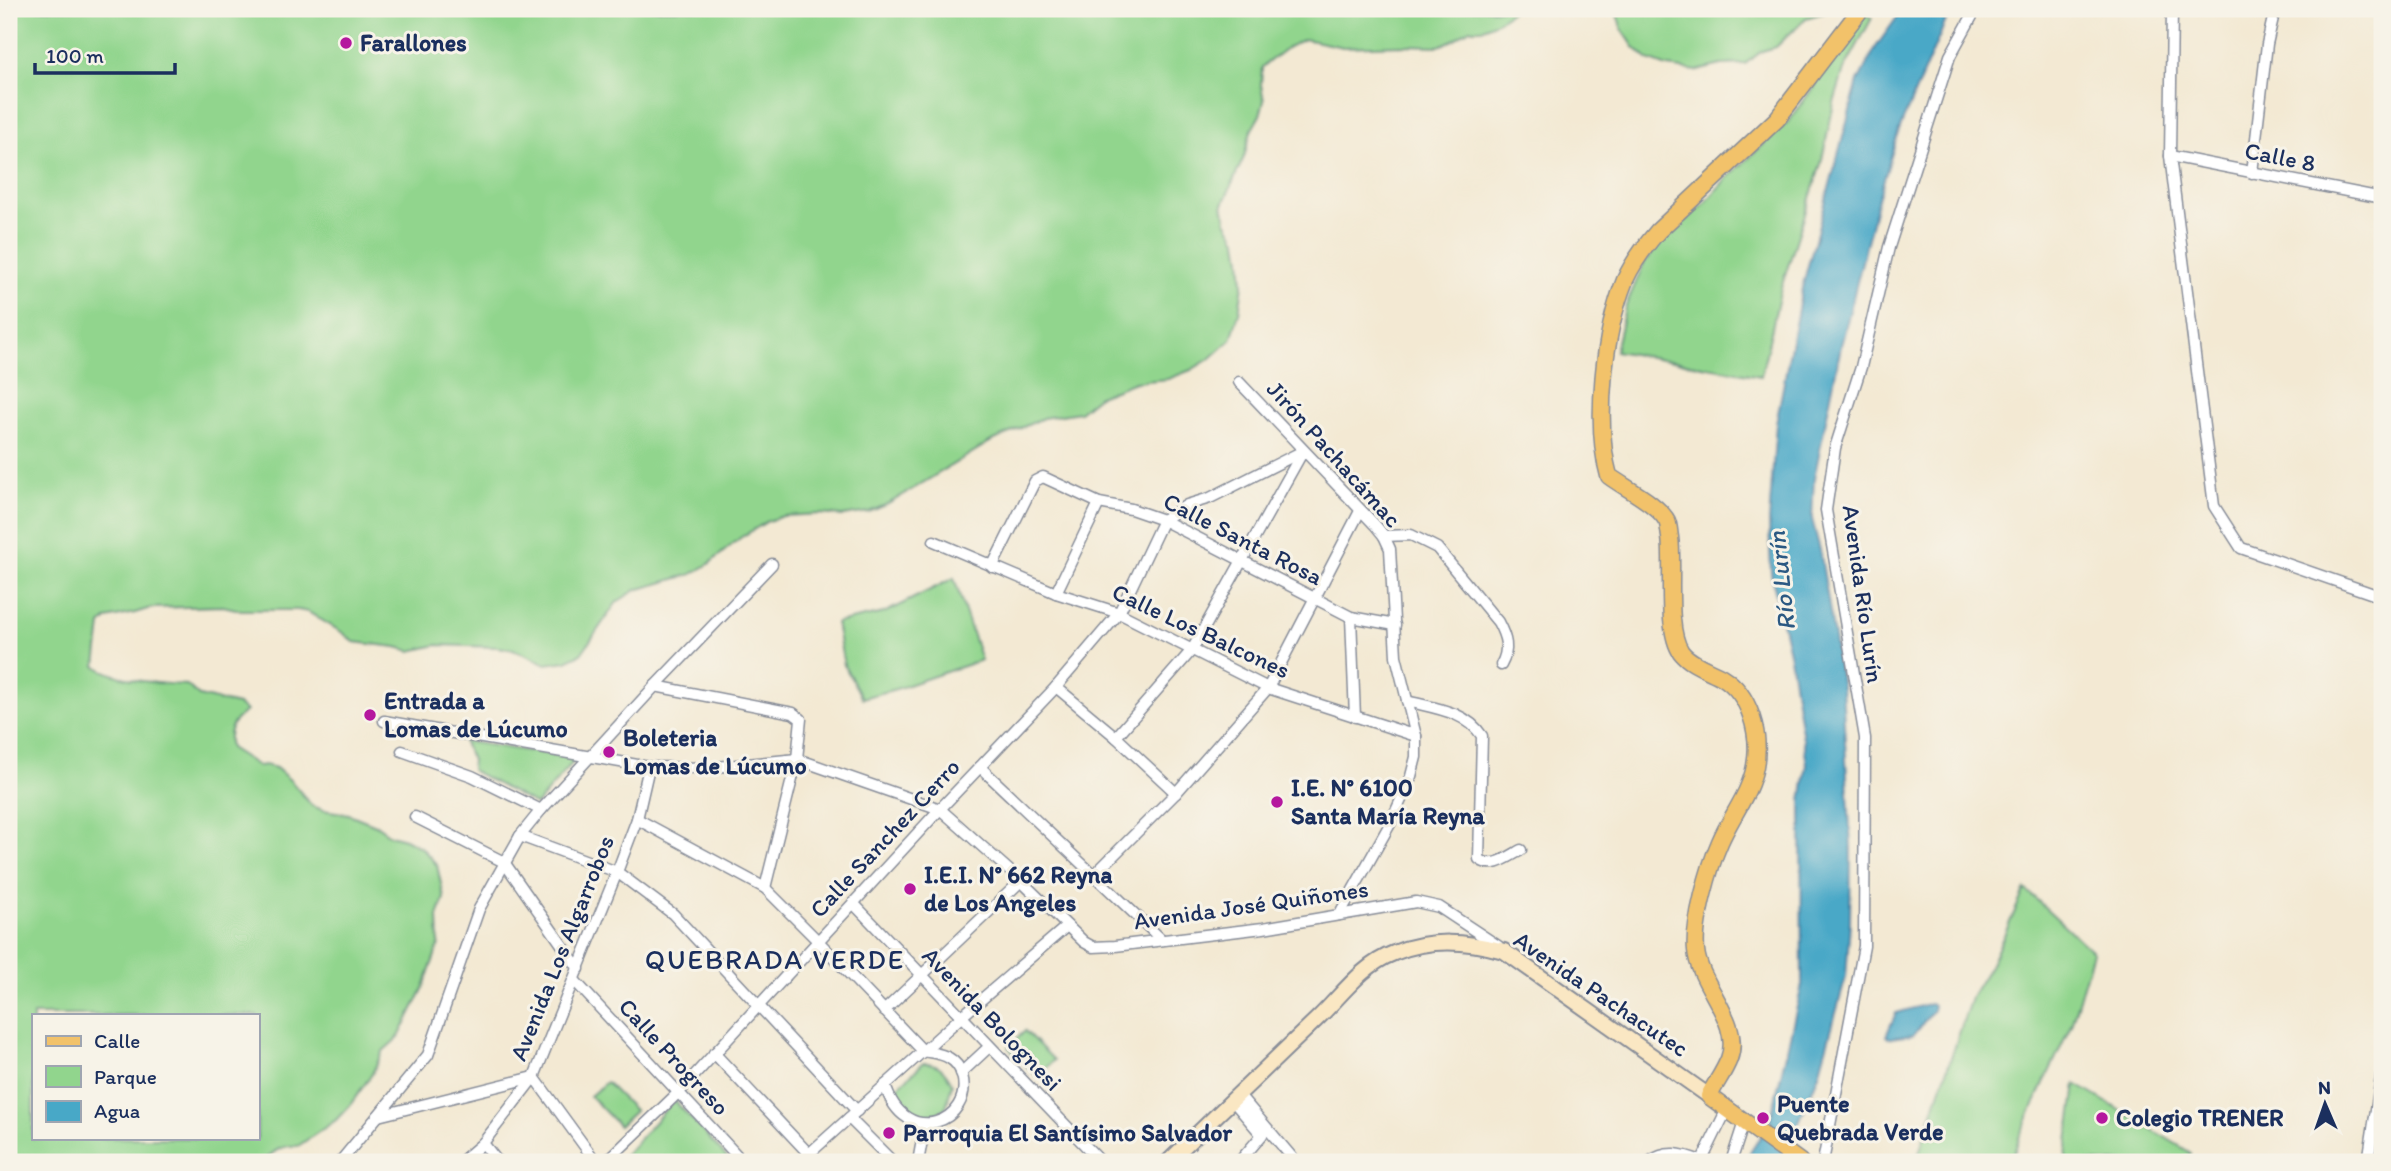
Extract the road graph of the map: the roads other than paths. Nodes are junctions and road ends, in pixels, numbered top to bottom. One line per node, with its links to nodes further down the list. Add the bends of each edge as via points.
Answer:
1 (1861, 9): 71 (main road, via 1777,119 1640,251 1612,323 1601,433 1609,476 1668,522 1674,630 1681,652 1738,689 1756,733 1756,764 1719,843 1697,925 1696,951 1702,974 1732,1039 1730,1058)
2 (1976, 9): 97 (street, Avenida Río Lurín, via 1950,56 1889,247 1861,367 1835,448 1826,510 1865,738 1864,946)
3 (2172, 9): 5 (street)
4 (2275, 9): 6 (street)
5 (2170, 156): 6 (street, Calle 8); 19 (street, via 2214,506 2241,548)
6 (2252, 173): 7 (street, Calle 8)
7 (2382, 198)
8 (1239, 382): 9 (street, Jirón Pachacámac)
9 (1303, 451): 11 (street, Jirón Pachacámac); 12 (street); 15 (street)
10 (1099, 503): 12 (street, Calle Santa Rosa); 17 (street, Calle Santa Rosa, via 1043,477 1035,481); 18 (street)
11 (1360, 511): 13 (street, Jirón Pachacámac); 20 (street)
12 (1164, 520): 15 (street, Calle Santa Rosa); 21 (street, Calle Sanchez Cerro)
13 (1384, 536): 23 (street, Jirón Pachacámac, via 1390,549); 25 (street, via 1411,534 1437,548 1505,635 1507,649)
14 (934, 541): 17 (street, Calle Los Balcones)
15 (1242, 561): 20 (street, Calle Santa Rosa); 24 (street)
16 (772, 564): 26 (street)
17 (992, 567): 18 (street, Calle Los Balcones)
18 (1056, 593): 21 (street, Calle Los Balcones)
19 (2382, 597)
20 (1314, 599): 22 (street, Calle Santa Rosa); 28 (street)
21 (1119, 613): 24 (street, Calle Los Balcones); 27 (street, Calle Sanchez Cerro)
22 (1351, 617): 23 (street, Calle Santa Rosa); 30 (street)
23 (1395, 625): 29 (street, Jirón Pachacámac, via 1396,656)
24 (1192, 650): 28 (street, Calle Los Balcones); 33 (street)
25 (1501, 665)
26 (655, 686): 35 (street); 36 (street, via 793,713 801,719)
27 (1056, 687): 33 (street); 37 (street, Calle Sanchez Cerro)
28 (1268, 688): 30 (street, Calle Los Balcones); 39 (street)
29 (1407, 701): 32 (street, Jirón Pachacámac); 45 (street, via 1458,714 1476,726 1482,736 1479,859 1489,864)
30 (1355, 717): 32 (street, Calle Los Balcones)
31 (384, 721): 35 (street, Avenida José Quiñones)
32 (1416, 736): 52 (street, Jirón Pachacámac, via 1410,780)
33 (1116, 737): 39 (street)
34 (402, 751): 41 (street, via 472,776)
35 (589, 758): 38 (street, Avenida José Quiñones); 41 (street)
36 (797, 760): 38 (street, Avenida José Quiñones); 40 (street, Avenida José Quiñones); 50 (street)
37 (981, 766): 40 (street, Calle Sanchez Cerro); 48 (street)
38 (649, 768): 43 (street, Avenida Los Algarrobos)
39 (1176, 793): 48 (street)
40 (940, 809): 49 (street, Avenida José Quiñones); 51 (street, Calle Sanchez Cerro)
41 (541, 810): 44 (street)
42 (415, 817): 46 (street)
43 (637, 819): 47 (street, Avenida Los Algarrobos); 50 (street)
44 (520, 836): 46 (street); 47 (street)
45 (1521, 850)
46 (503, 862): 57 (street); 75 (street, via 479,909 433,1047)
47 (617, 872): 57 (street, Avenida Los Algarrobos); 60 (street, via 673,914)
48 (1094, 875): 54 (street)
49 (1021, 881): 53 (street, Avenida José Quiñones); 58 (street)
50 (765, 888): 55 (street)
51 (853, 903): 55 (street, Calle Sanchez Cerro); 58 (street, Avenida Bolognesi)
52 (1339, 915): 54 (street, Avenida José Quiñones); 56 (street, Avenida José Quiñones, via 1416,902 1429,904)
53 (1067, 926): 54 (street, Avenida José Quiñones, via 1093,947); 62 (street)
54 (1162, 940)
55 (818, 941): 60 (street, Calle Sanchez Cerro); 61 (street)
56 (1504, 951): 71 (main road, Avenida Pachacutec); 72 (main road, Avenida Pachacutec, via 1472,942 1446,942 1394,953 1369,966)
57 (579, 969): 59 (street, Avenida Los Algarrobos)
58 (921, 974): 61 (street); 62 (street, Avenida Bolognesi)
59 (574, 980): 68 (street, Avenida Los Algarrobos); 70 (street, Calle Progreso)
60 (758, 1005): 65 (street, Calle Sanchez Cerro); 74 (street)
61 (884, 1011): 64 (street)
62 (961, 1017): 63 (street, Avenida Bolognesi); 64 (street)
63 (989, 1047): 67 (street); 89 (street, Avenida Bolognesi)
64 (923, 1051): 67 (street, via 948,1057); 69 (street)
65 (714, 1053): 70 (street, Calle Sanchez Cerro); 79 (street)
66 (2382, 1070): 98 (street)
67 (961, 1073): 76 (street, via 964,1085 957,1108 937,1122)
68 (534, 1077): 75 (street); 78 (street, Avenida Los Algarrobos); 83 (street)
69 (885, 1085): 74 (street); 76 (street, via 902,1116)
70 (679, 1092): 84 (street, Calle Sanchez Cerro); 85 (street, Calle Progreso)
71 (1709, 1096): 73 (main road)
72 (1236, 1098): 90 (main road, Avenida Pachacutec); 91 (street, via 1262,1135); 92 (street)
73 (1727, 1110): 77 (main road); 94 (street)
74 (853, 1114): 79 (street); 87 (street)
75 (378, 1116): 80 (street)
76 (925, 1124): 88 (street)
77 (1748, 1125): 95 (street); 96 (main road)
78 (482, 1143): 81 (street, Avenida Los Algarrobos); 82 (street)
79 (809, 1154): 86 (street)
80 (340, 1162)
81 (461, 1162)
82 (498, 1162)
83 (596, 1162)
84 (607, 1162)
85 (743, 1162)
86 (800, 1162)
87 (893, 1162)
88 (918, 1162)
89 (1101, 1162)
90 (1168, 1162)
91 (1239, 1162)
92 (1296, 1162)
93 (1649, 1162): 94 (street, via 1673,1153)
94 (1701, 1162)
95 (1731, 1162)
96 (1800, 1162)
97 (1823, 1162)
98 (2368, 1162)

